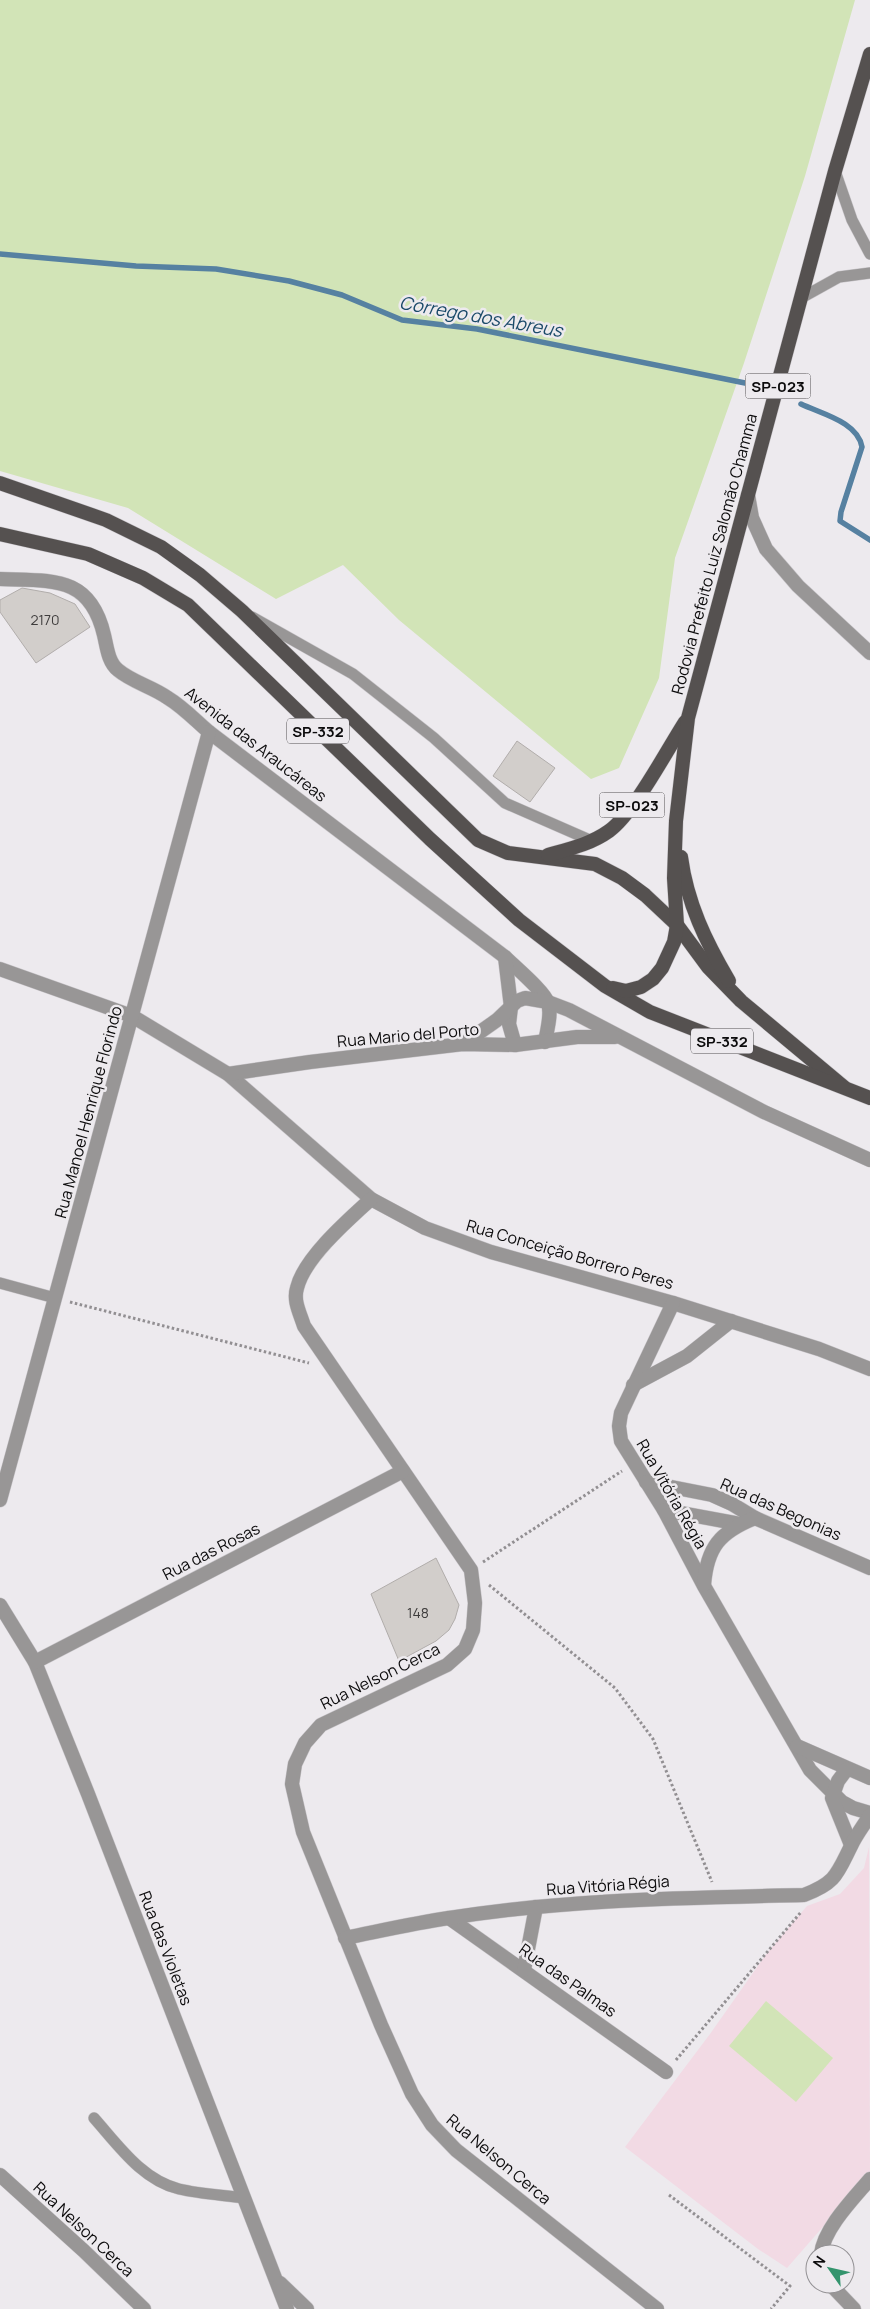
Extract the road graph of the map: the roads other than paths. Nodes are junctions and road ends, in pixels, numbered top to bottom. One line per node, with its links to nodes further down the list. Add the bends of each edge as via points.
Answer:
1 (870, 54): 2 (main road, Rodovia Prefeito Luiz Salomão Chamma / SP-023)
2 (835, 171): 3 (lane, via 852,220); 5 (main road, Rodovia Prefeito Luiz Salomão Chamma / SP-023)
3 (870, 254)
4 (870, 273): 5 (lane, via 839,277)
5 (803, 297): 7 (main road, Rodovia Prefeito Luiz Salomão Chamma / SP-023)
6 (0, 483): 10 (main road, SP-332, via 106,520 161,547)
7 (748, 495): 11 (street, via 752,518 766,549 798,586); 12 (main road, Rodovia Prefeito Luiz Salomão Chamma / SP-023)
8 (0, 534): 20 (main road, SP-332, via 88,554 143,578 188,605 436,845 519,920)
9 (0, 579): 13 (street, Avenida das Araucáreas, via 48,581 76,589 90,598 117,670 170,699)
10 (242, 611): 15 (lane, via 353,674 434,738 505,803); 16 (main road, SP-332, via 478,840 508,853)
11 (870, 654)
12 (688, 718): 14 (main road, Rodovia Prefeito Luiz Salomão Chamma / SP-023); 15 (main road, SP-023, via 624,816 611,830)
13 (209, 732): 18 (street, Avenida das Araucáreas); 24 (street, Rua Manoel Henrique Florindo)
14 (676, 821): 17 (main road, Rodovia Prefeito Luiz Salomão Chamma / SP-023, via 674,878); 21 (main road, via 682,872 690,902 714,955)
15 (592, 841): 16 (main road, SP-023)
16 (544, 857): 17 (main road, SP-332, via 595,864 645,895)
17 (677, 925): 20 (main road, SP-332, via 669,956 653,979 641,987 626,990); 21 (main road, SP-332, via 708,966)
18 (505, 958): 22 (street, Avenida das Araucáreas); 23 (street)
19 (0, 969): 24 (street, Rua Conceição Borrero Peres)
20 (605, 986): 30 (main road, SP-332, via 650,1012)
21 (741, 1001): 30 (main road, SP-332)
22 (548, 1002): 23 (street, via 525,998); 25 (street); 26 (street)
23 (511, 1007): 27 (street); 28 (street, via 509,1024)
24 (132, 1016): 29 (street, Rua Conceição Borrero Peres); 35 (street, Rua Manoel Henrique Florindo)
25 (621, 1038): 26 (street, Rua Mario del Porto, via 591,1036); 32 (street, via 764,1112)
26 (545, 1042): 28 (street, Rua Mario del Porto)
27 (463, 1044): 28 (street, Rua Mario del Porto); 29 (street, Rua Mario del Porto)
28 (515, 1045)
29 (228, 1074): 33 (street, Rua Conceição Borrero Peres)
30 (844, 1087): 31 (main road, SP-332)
31 (870, 1098)
32 (870, 1160)
33 (372, 1199): 36 (street, Rua Conceição Borrero Peres, via 425,1228 491,1252); 40 (street, Rua Nelson Cerca, via 342,1226 305,1268 296,1288 296,1301 304,1326)
34 (0, 1283): 35 (lane)
35 (55, 1298): 42 (street, Rua Manoel Henrique Florindo)
36 (673, 1303): 37 (street, Rua Conceição Borrero Peres); 39 (street, Rua Vitória Régia)
37 (730, 1321): 38 (street, Rua Conceição Borrero Peres); 39 (street, via 687,1356)
38 (870, 1368)
39 (633, 1385): 41 (street, Rua Vitória Régia, via 620,1414 621,1441)
40 (403, 1471): 49 (street, Rua das Rosas); 58 (street, Rua Nelson Cerca, via 471,1570 475,1603 473,1630 465,1649 447,1665 321,1725 305,1742 295,1764 292,1784 303,1832)
41 (646, 1482): 43 (street, Rua Vitória Régia); 44 (street, Rua das Begonias, via 712,1495)
42 (0, 1500)
43 (664, 1510): 45 (street, Rua das Begonias); 47 (street, Rua Vitória Régia)
44 (755, 1518): 45 (street); 46 (street, Rua das Begonias)
45 (740, 1524): 47 (street, via 717,1542 709,1554)
46 (870, 1568)
47 (704, 1586): 50 (street, Rua Vitória Régia)
48 (0, 1605): 49 (street, Rua das Violetas)
49 (35, 1662): 64 (street, Rua das Violetas)
50 (797, 1746): 51 (street); 53 (street, Rua Vitória Régia, via 810,1770)
51 (847, 1769): 52 (street); 53 (street)
52 (870, 1778)
53 (832, 1794): 54 (street, Rua Vitória Régia, via 853,1808); 55 (street, Rua Vitória Régia)
54 (870, 1814): 55 (street, Rua Vitória Régia)
55 (851, 1845): 56 (street, Rua Vitória Régia, via 844,1864 833,1879 822,1888 804,1895 608,1901)
56 (536, 1907): 57 (street, Rua Vitória Régia); 59 (street)
57 (449, 1918): 58 (street, Rua Vitória Régia); 59 (street, Rua das Palmas)
58 (345, 1938): 71 (street, Rua Nelson Cerca, via 412,2094 432,2125 464,2156)
59 (524, 1970): 60 (street, Rua das Palmas)
60 (666, 2072)
61 (94, 2118): 64 (lane, via 139,2168 160,2182 179,2189)
62 (870, 2179): 65 (street, via 844,2210)
63 (1, 2182): 68 (street, Rua Nelson Cerca, via 84,2251)
64 (245, 2198): 66 (street, Rua das Violetas)
65 (824, 2244)
66 (276, 2278): 69 (street, Rua das Violetas); 70 (street)
67 (840, 2294): 72 (street)
68 (144, 2309)
69 (287, 2309)
70 (307, 2309)
71 (658, 2309)
72 (854, 2309)

